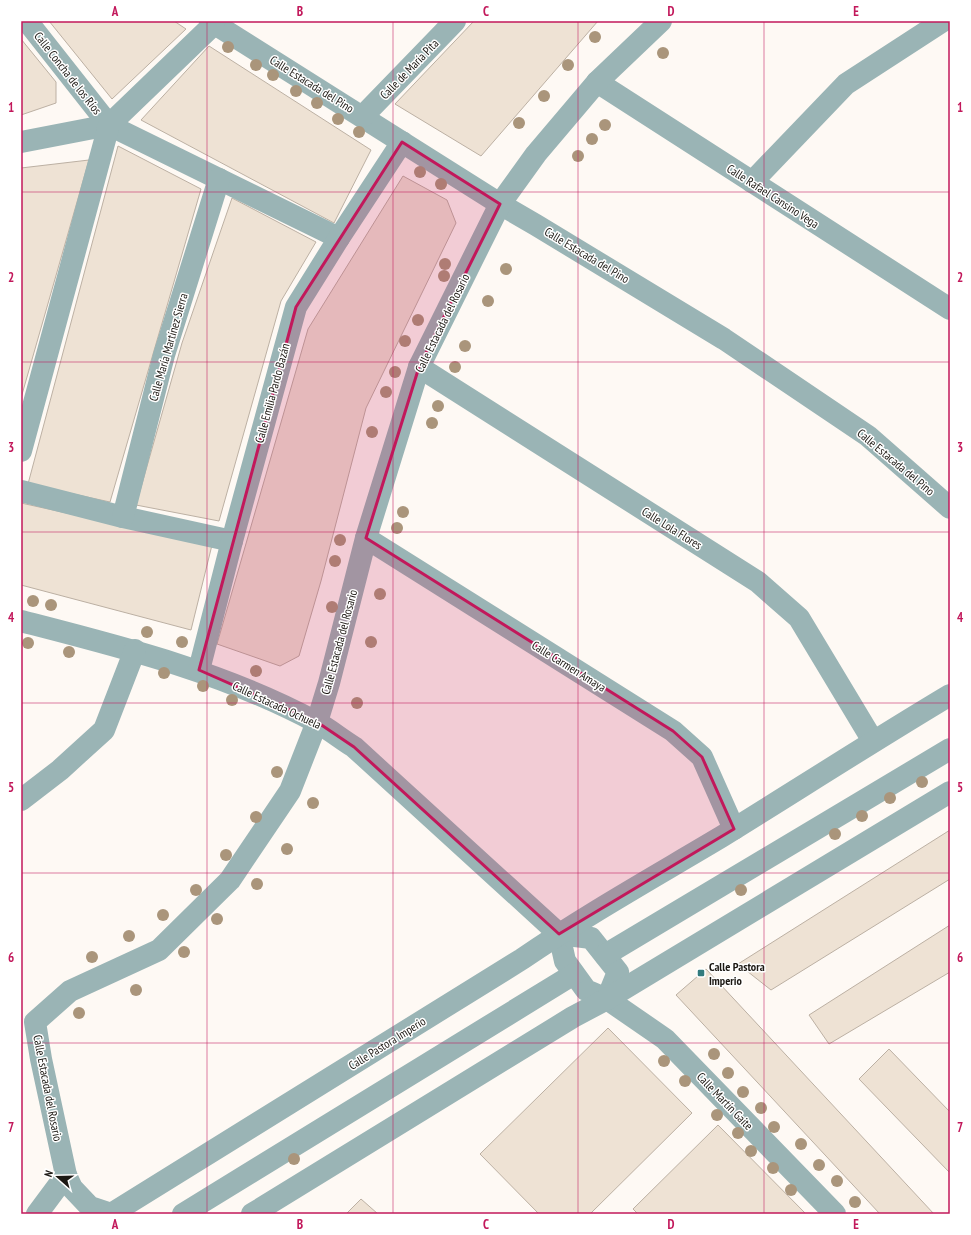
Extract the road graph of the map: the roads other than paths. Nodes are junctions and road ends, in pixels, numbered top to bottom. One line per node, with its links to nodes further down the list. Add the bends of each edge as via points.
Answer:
1 (27, 21): 8 (street, Calle Concha de los Ríos)
2 (455, 21): 7 (street, Calle de María Pita)
3 (661, 21): 6 (street, Calle Estacada del Rosario)
4 (943, 21): 12 (street, via 846,84)
5 (212, 22): 7 (street, Calle Estacada del Pino); 8 (street)
6 (597, 82): 12 (street, Calle Rafael Cansino Vega); 13 (street, Calle Estacada del Rosario, via 536,154)
7 (363, 116): 10 (street, Calle Estacada del Pino)
8 (109, 125): 9 (street); 11 (street); 17 (street)
9 (21, 142)
10 (402, 142): 13 (street, Calle Estacada del Pino); 14 (street, Calle Emilia Pardo Bazán)
11 (219, 179): 14 (street); 20 (street, Calle María Martínez Sierra, via 164,355)
12 (752, 182): 15 (street, Calle Rafael Cansino Vega)
13 (500, 204): 16 (street, Calle Estacada del Rosario); 19 (street, Calle Estacada del Pino, via 724,339 868,436)
14 (338, 238): 22 (street, Calle Emilia Pardo Bazán, via 296,307)
15 (950, 309)
16 (419, 367): 21 (street, Calle Estacada del Rosario); 28 (street, Calle Lola Flores, via 758,582 799,618)
17 (21, 452)
18 (21, 491): 20 (street)
19 (950, 508)
20 (123, 517): 22 (street)
21 (366, 538): 27 (street, Calle Estacada del Rosario); 32 (street, Calle Carmen Amaya, via 673,731 702,757)
22 (232, 540): 25 (street, Calle Emilia Pardo Bazán)
23 (21, 621): 24 (street, Calle Estacada Ochuela)
24 (135, 650): 25 (street, Calle Estacada Ochuela); 31 (street, via 104,730 60,770)
25 (199, 670): 27 (street, Calle Estacada Ochuela)
26 (950, 695): 28 (street, Calle Pastora Imperio)
27 (317, 722): 33 (street, Calle Estacada Ochuela, via 354,747); 37 (street, Calle Estacada del Rosario, via 290,791 230,880 159,950 70,991 35,1022)
28 (873, 741): 32 (street, Calle Pastora Imperio)
29 (950, 748): 34 (street)
30 (950, 792): 36 (street)
31 (21, 800)
32 (734, 829): 33 (street, Calle Pastora Imperio)
33 (559, 934): 34 (street, via 591,938); 35 (street, Calle Martín Gaite, via 565,961); 39 (street, Calle Pastora Imperio, via 515,964)
34 (605, 955): 36 (street, via 618,972)
35 (574, 974): 36 (street, Calle Martín Gaite, via 586,990); 40 (street)
36 (607, 999): 41 (street, via 573,1017); 42 (street, Calle Martín Gaite, via 665,1039)
37 (66, 1175): 38 (street); 39 (street, via 72,1188 90,1207)
38 (37, 1214)
39 (111, 1214)
40 (183, 1214)
41 (252, 1214)
42 (835, 1214)

